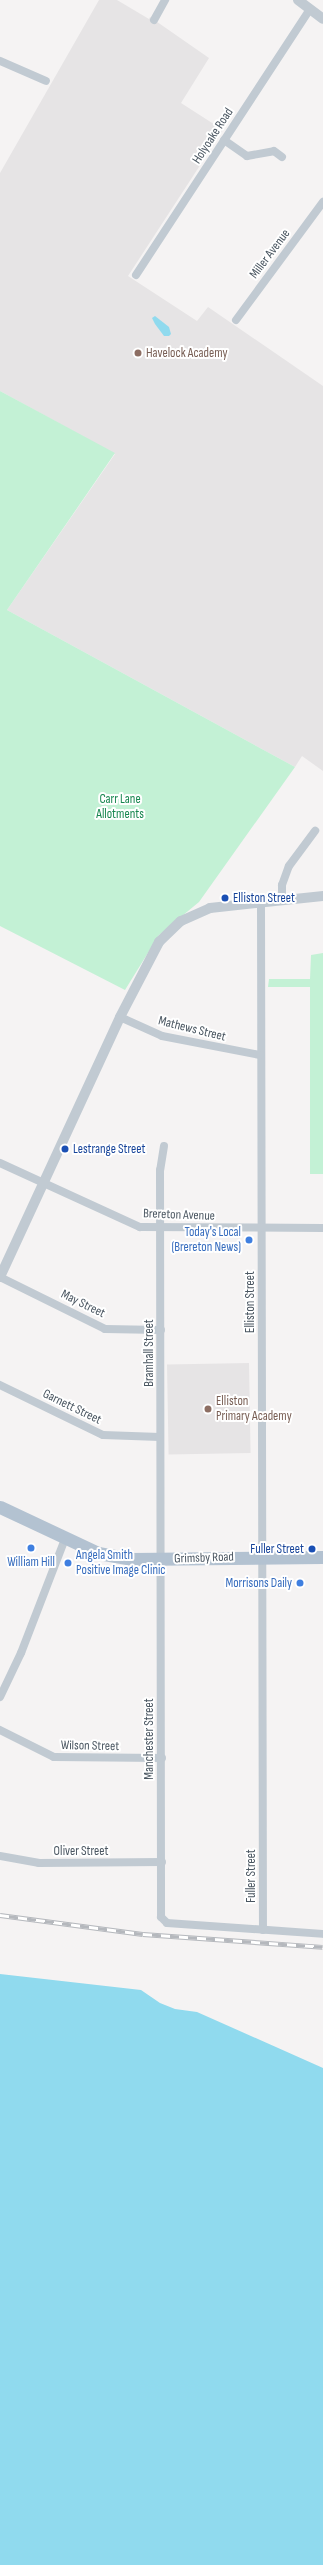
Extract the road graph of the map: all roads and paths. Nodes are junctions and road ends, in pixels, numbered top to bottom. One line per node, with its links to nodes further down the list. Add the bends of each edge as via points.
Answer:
1 (165, 0): 5 (street)
2 (298, 0): 3 (street)
3 (310, 9): 4 (street); 8 (street, Holyoake Road)
4 (323, 19)
5 (154, 20)
6 (0, 61): 7 (street)
7 (46, 81)
8 (224, 140): 9 (street, via 247,156 274,151); 11 (street, Holyoake Road)
9 (282, 157)
10 (323, 202): 12 (street, Miller Avenue)
11 (136, 275)
12 (236, 320)
13 (315, 831): 15 (street, via 289,866 282,885)
14 (323, 896): 15 (street)
15 (282, 901): 16 (street)
16 (261, 903): 17 (street, via 210,908 181,921 159,942); 18 (street, Elliston Street)
17 (120, 1017): 18 (street, Mathews Street, via 162,1036); 21 (street)
18 (260, 1055): 23 (street, Elliston Street)
19 (164, 1146): 22 (street, Bramhall Street, via 160,1170)
20 (0, 1163): 21 (street, Brereton Avenue)
21 (45, 1184): 22 (street, Brereton Avenue, via 140,1227); 25 (street)
22 (161, 1228): 23 (street, Brereton Avenue); 26 (street, Bramhall Street)
23 (261, 1228): 24 (street, Brereton Avenue); 31 (street, Elliston Street)
24 (323, 1228)
25 (0, 1277): 26 (street, May Street, via 105,1329)
26 (161, 1330): 28 (street, Bramhall Street)
27 (0, 1385): 28 (street, Garnett Street, via 103,1435)
28 (160, 1437): 33 (street, Bramhall Street)
29 (0, 1507): 30 (main road, Grimsby Road)
30 (65, 1539): 33 (main road, Grimsby Road, via 98,1553 132,1559); 34 (street, via 21,1653)
31 (263, 1557): 32 (main road, Grimsby Road); 33 (main road, Grimsby Road); 39 (street, Fuller Street)
32 (323, 1557)
33 (161, 1560): 36 (street, Manchester Street)
34 (0, 1697)
35 (0, 1730): 36 (street, Wilson Street, via 54,1757)
36 (162, 1758): 38 (street, Manchester Street)
37 (0, 1856): 38 (street, Oliver Street, via 39,1863)
38 (162, 1862): 39 (street, Manchester Street, via 161,1917 167,1923)
39 (263, 1930): 40 (street)
40 (323, 1934)

